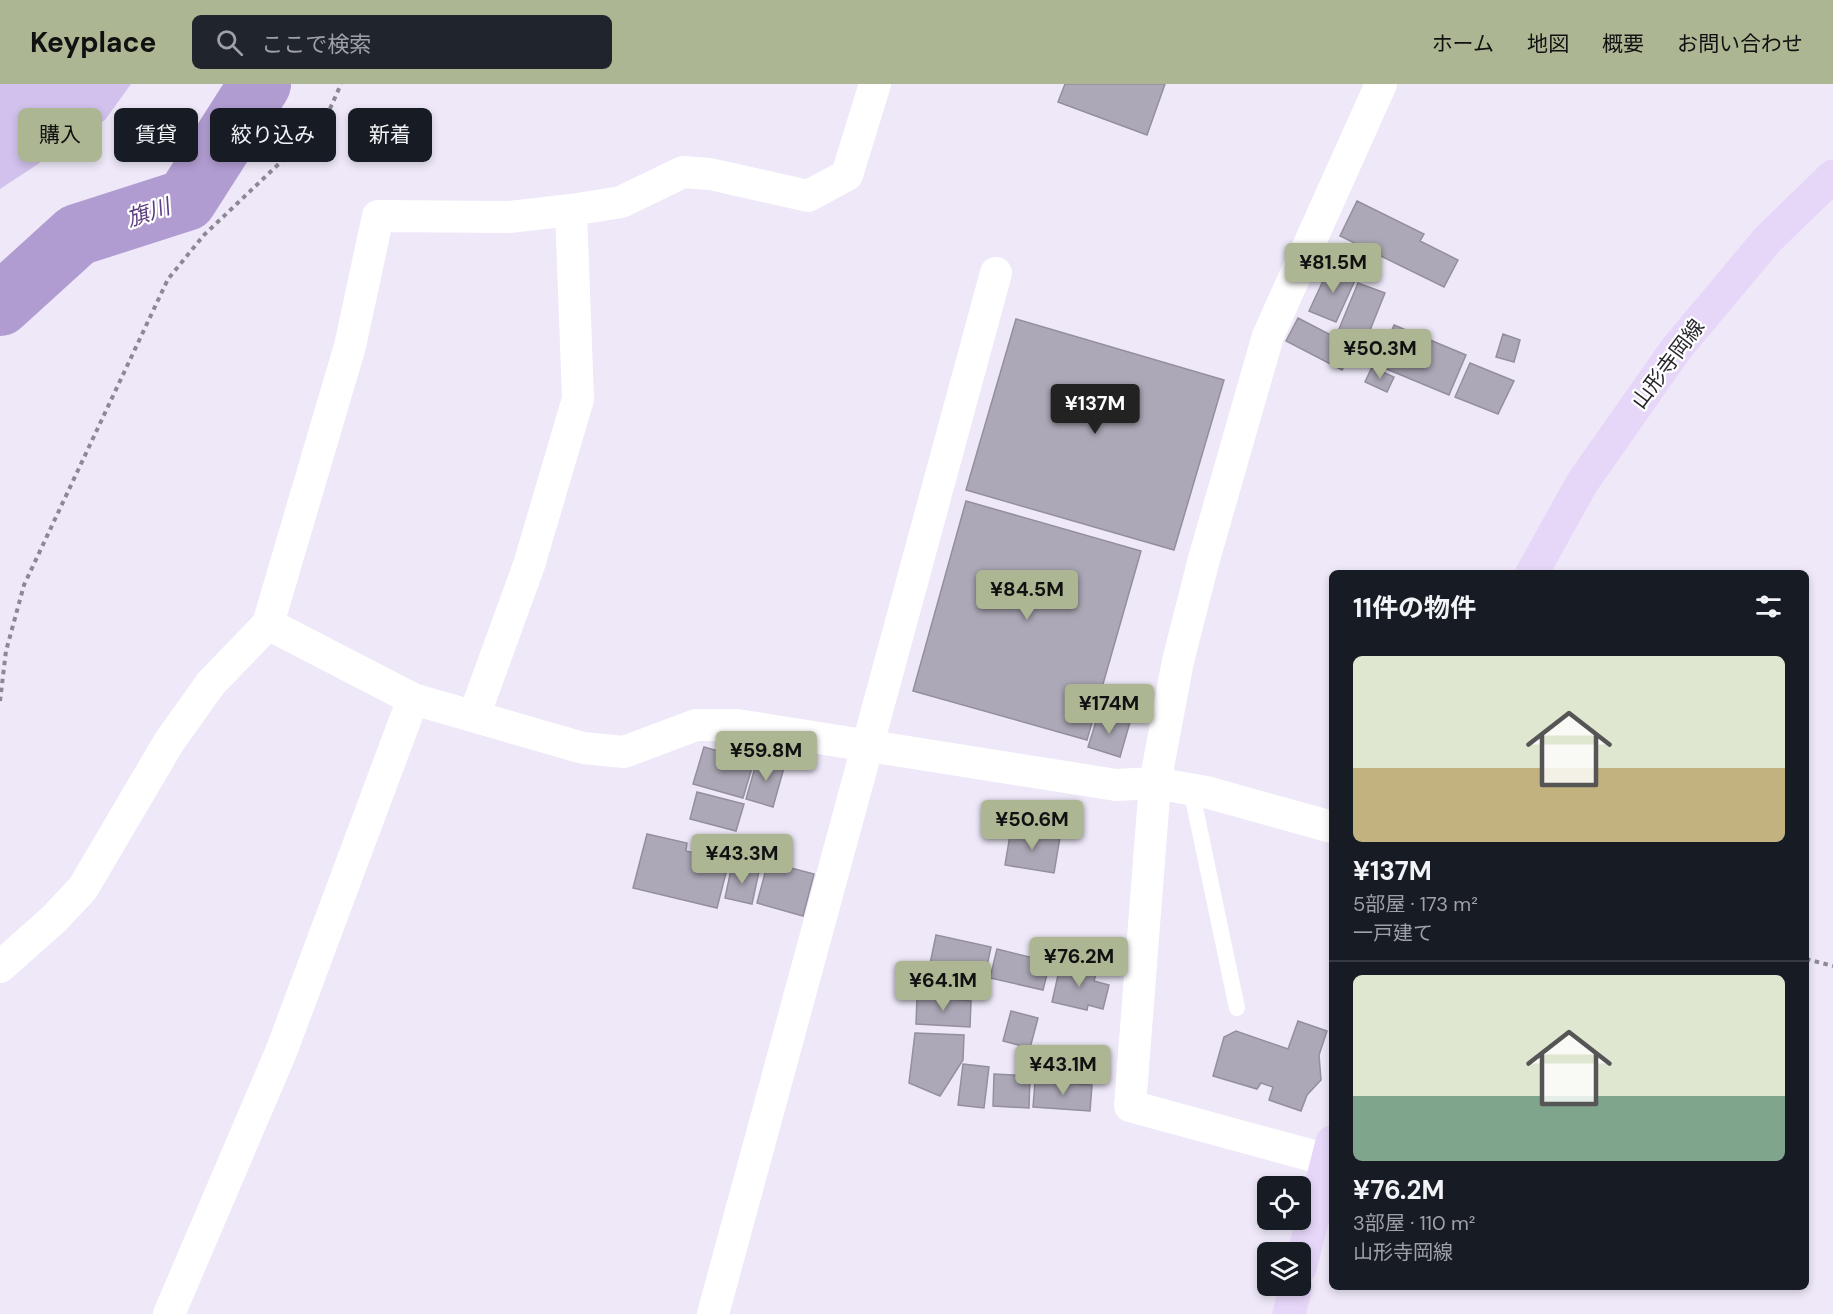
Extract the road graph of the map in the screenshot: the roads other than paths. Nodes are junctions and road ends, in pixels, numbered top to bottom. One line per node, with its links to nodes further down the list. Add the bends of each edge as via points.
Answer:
1 (875, 84): 4 (street, via 847,175 808,196 710,174 683,172 621,202)
2 (1381, 84): 11 (street, via 1268,336 1178,661)
3 (1833, 176): 6 (main road, 山形寺岡線, via 1768,239 1676,349 1582,483)
4 (571, 210): 7 (street, via 509,217 378,216 350,346); 9 (street, via 578,399 530,565)
5 (996, 273): 10 (street)
6 (1534, 570)
7 (268, 624): 8 (street); 14 (street, via 211,683 175,734 83,888)
8 (413, 699): 9 (street); 20 (street, via 281,1052)
9 (474, 716): 10 (street, via 583,748 624,752 696,725 737,725)
10 (869, 746): 11 (street, via 1116,785); 21 (street)
11 (1155, 783): 12 (street); 16 (street, via 1130,1106)
12 (1191, 789): 13 (street); 15 (lane)
13 (1329, 826)
14 (0, 967)
15 (1237, 1008)
16 (1329, 1151)
17 (1329, 1155): 18 (main road)
18 (1307, 1242)
19 (1294, 1296): 22 (main road)
20 (169, 1314)
21 (713, 1314)
22 (1289, 1314)

